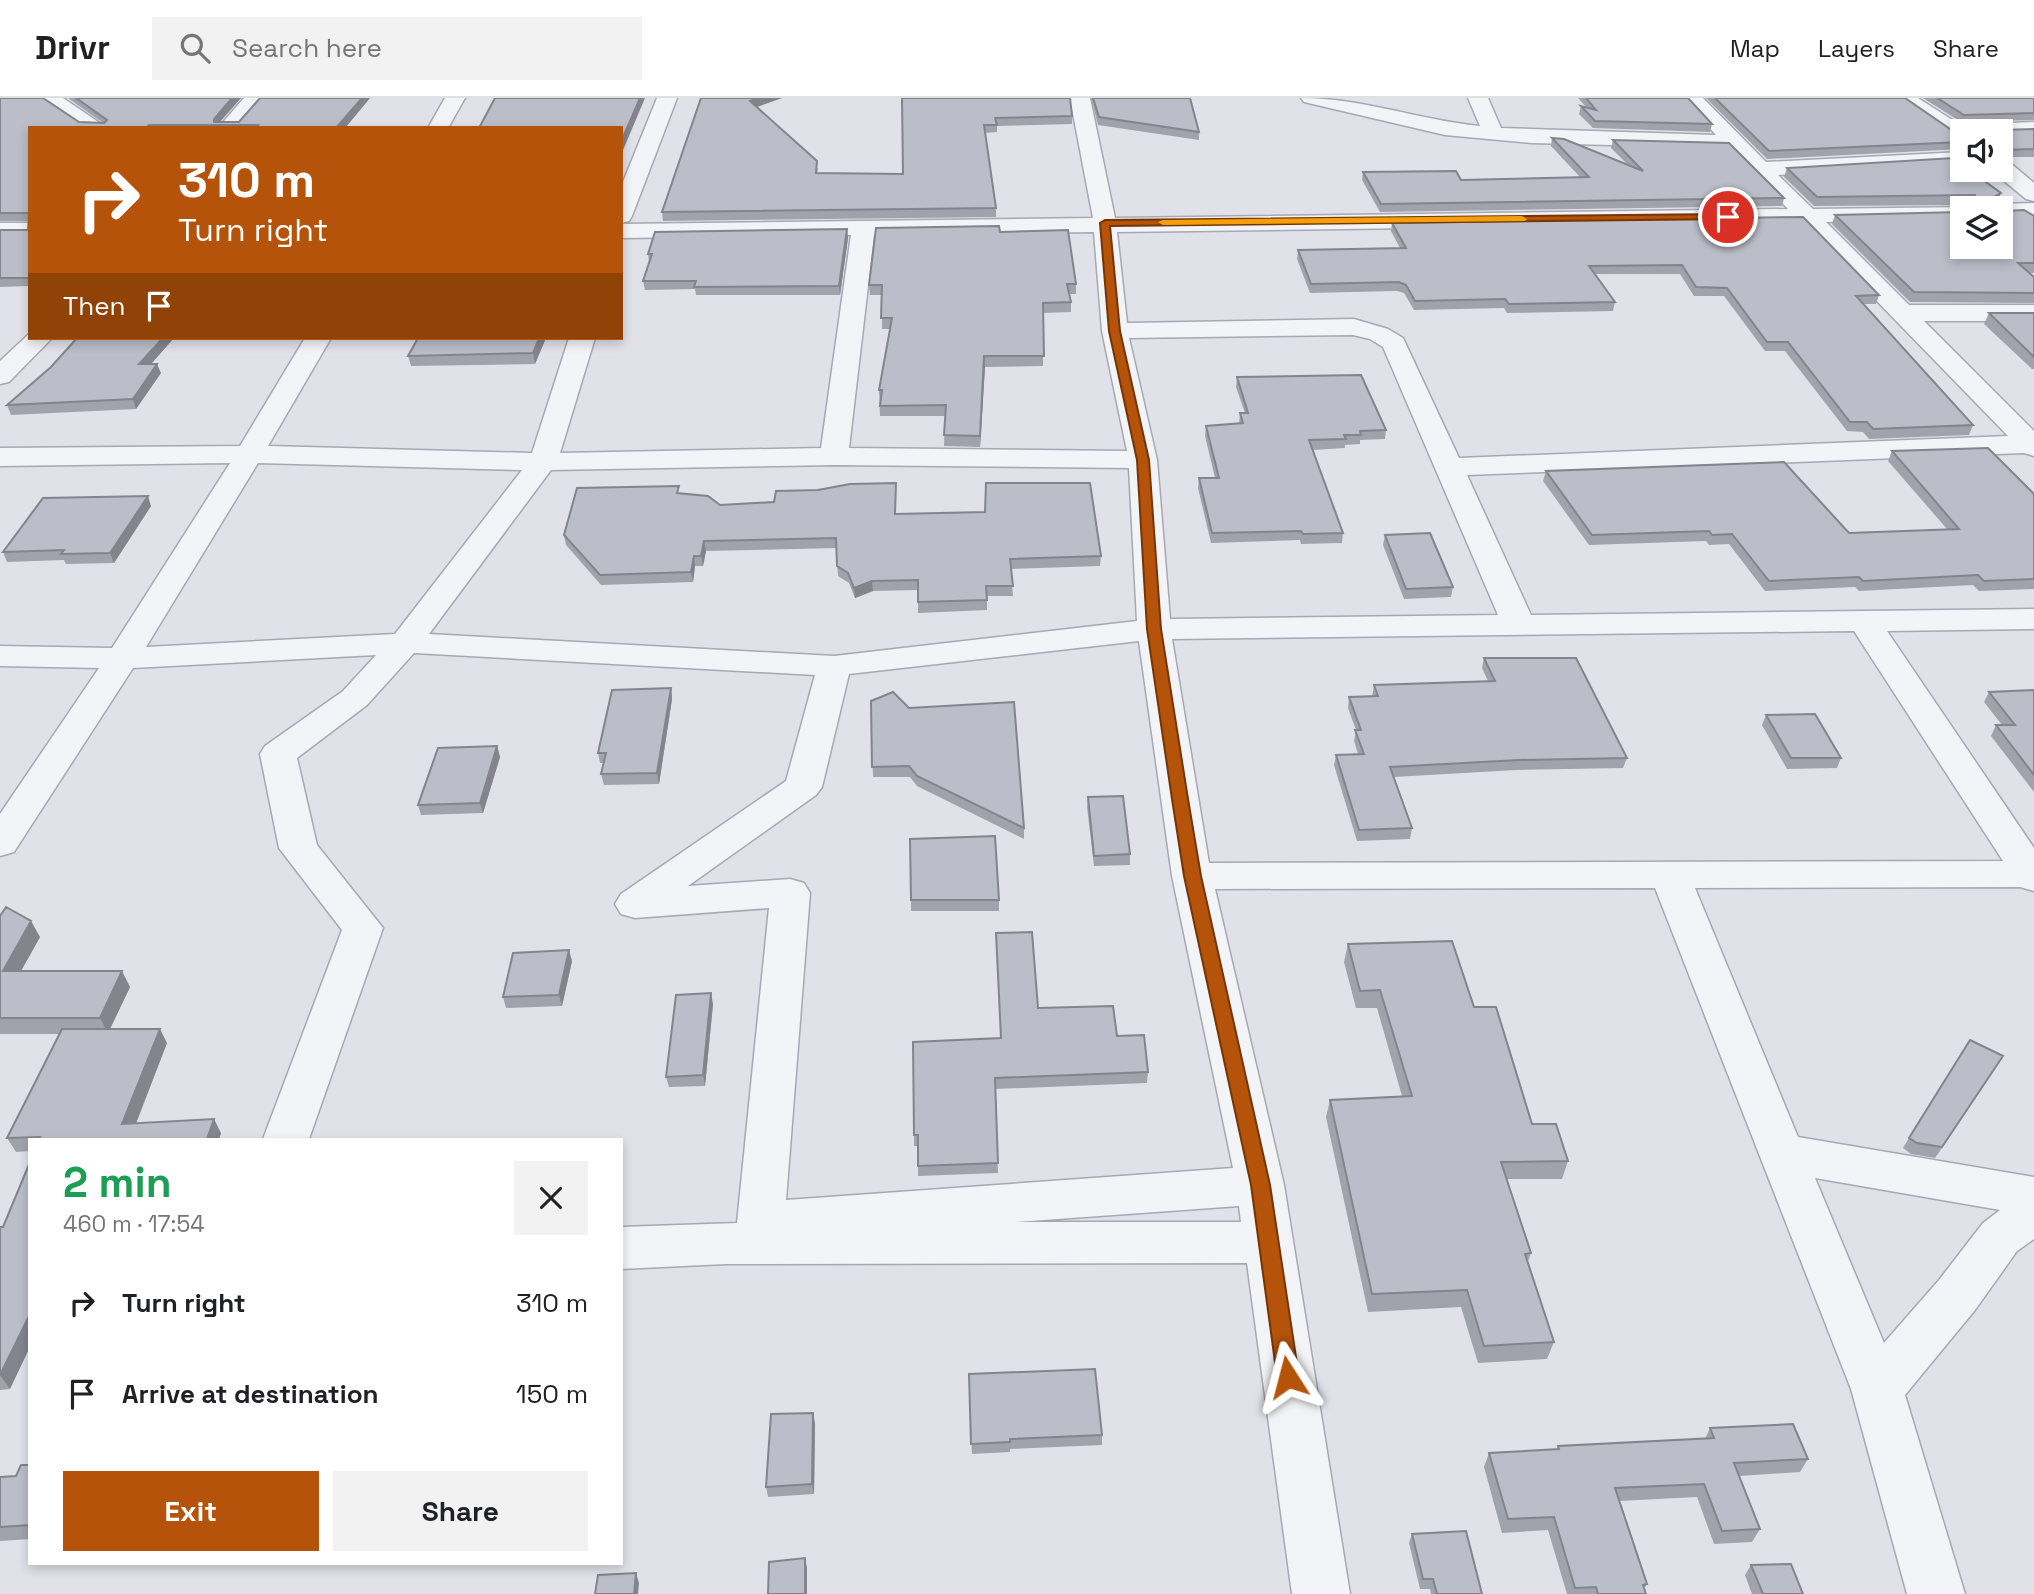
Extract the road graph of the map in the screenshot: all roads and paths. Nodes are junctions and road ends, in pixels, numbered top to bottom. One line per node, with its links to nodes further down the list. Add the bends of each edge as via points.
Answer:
1 (49, 98): 10 (street)
2 (255, 98): 11 (street)
3 (455, 98): 12 (street)
4 (667, 98): 24 (street)
5 (1080, 98): 27 (street)
6 (1311, 98): 16 (street, via 1445,129)
7 (1478, 98): 16 (street)
8 (1692, 98): 17 (street)
9 (1904, 98): 13 (street)
10 (94, 126)
11 (230, 126)
12 (439, 126)
13 (1950, 127)
14 (2034, 128): 15 (street)
15 (2013, 129)
16 (1493, 134): 17 (street)
17 (1734, 142): 19 (street)
18 (1950, 159): 19 (street)
19 (1763, 169): 26 (street)
20 (2013, 177): 21 (street)
21 (2034, 194)
22 (2034, 209): 23 (street)
23 (2013, 210)
24 (623, 211)
25 (1950, 212): 26 (street)
26 (1807, 216): 27 (street); 32 (street)
27 (1105, 223): 28 (street); 34 (street)
28 (863, 229): 31 (street); 41 (street)
29 (0, 230): 30 (street)
30 (28, 230)
31 (623, 230)
32 (1900, 313): 33 (street); 39 (street)
33 (2034, 313)
34 (1115, 331): 43 (street); 45 (street, via 1354,327 1379,334 1394,343)
35 (37, 340): 38 (street)
36 (317, 340): 40 (street)
37 (581, 340): 44 (street)
38 (0, 376)
39 (2032, 445): 45 (street)
40 (251, 453): 42 (street); 44 (street); 52 (street)
41 (834, 456): 43 (street); 44 (street)
42 (0, 457)
43 (1143, 460): 49 (street)
44 (543, 462): 50 (street)
45 (1449, 467): 48 (street)
46 (2034, 619): 47 (street)
47 (1864, 621): 48 (street); 57 (street)
48 (1518, 624): 49 (street)
49 (1154, 629): 53 (street); 56 (street)
50 (405, 643): 52 (street); 53 (street); 58 (street, via 355,698 278,754 298,848 363,928)
51 (0, 656): 52 (street)
52 (124, 658): 54 (street)
53 (834, 666): 63 (street, via 803,787 635,904 790,893)
54 (0, 843)
55 (1669, 874): 56 (street); 57 (street); 59 (street)
56 (1192, 876): 60 (street)
57 (2033, 876)
58 (285, 1138)
59 (1781, 1153): 61 (street); 67 (street)
60 (1260, 1185): 63 (street); 65 (street)
61 (2034, 1197)
62 (2034, 1212): 67 (street, via 2000,1237)
63 (760, 1222): 64 (street)
64 (623, 1233)
65 (1267, 1242): 66 (street); 68 (street)
66 (623, 1248)
67 (1877, 1389): 69 (street)
68 (1321, 1594)
69 (1936, 1594)

